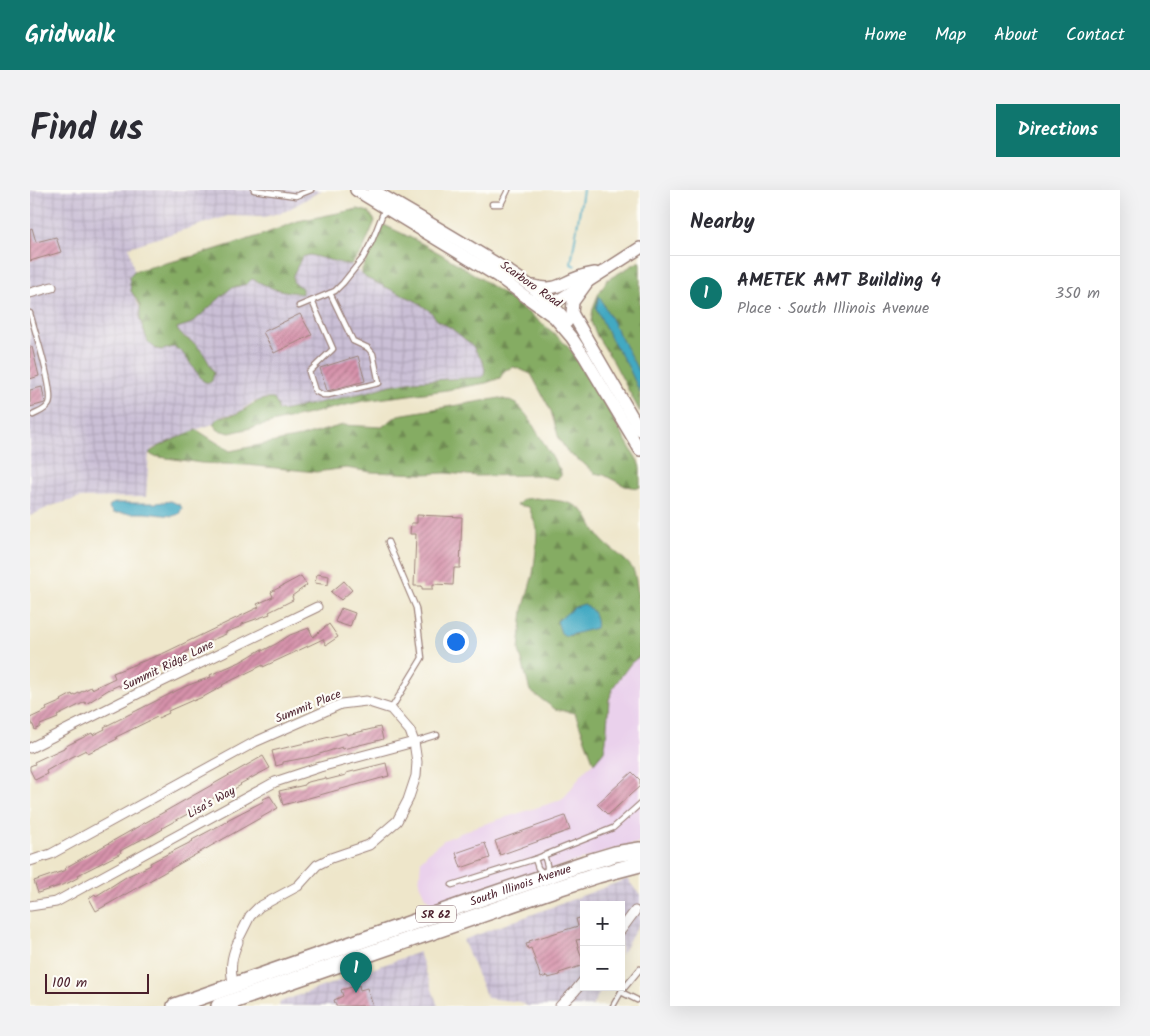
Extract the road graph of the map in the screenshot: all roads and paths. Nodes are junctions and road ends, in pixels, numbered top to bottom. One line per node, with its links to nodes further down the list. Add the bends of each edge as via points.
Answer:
1 (254, 190): 2 (lane, via 296,196)
2 (311, 190)
3 (356, 190): 6 (main road, Scarboro Road)
4 (373, 190): 6 (main road, Scarboro Road)
5 (508, 190): 7 (lane, via 501,204)
6 (388, 204): 11 (main road, Scarboro Road, via 461,242); 14 (lane, via 363,258 343,283); 17 (main road, Scarboro Road, via 404,218)
7 (492, 204)
8 (640, 248): 9 (main road)
9 (606, 270): 10 (main road); 11 (main road, via 578,277 554,288)
10 (589, 280): 17 (main road); 20 (main road, via 573,302 572,313)
11 (527, 284): 17 (main road, Scarboro Road)
12 (52, 288): 13 (street)
13 (30, 293)
14 (330, 293): 15 (lane); 15 (lane, via 353,341 373,354 379,383 328,395 316,391 309,372 333,349)
15 (312, 301): 16 (lane)
16 (299, 306)
17 (549, 307): 21 (main road, Scarboro Road, via 584,345); 22 (main road, Scarboro Road, via 580,350)
18 (30, 313): 19 (lane, via 50,399 45,409)
19 (33, 415)
20 (640, 430)
21 (640, 440)
22 (640, 450)
23 (388, 542): 25 (lane, via 416,608 422,658)
24 (317, 607): 28 (street, Summit Ridge Lane)
25 (391, 709): 27 (street, via 410,731); 33 (street, Summit Place, via 366,701 341,704 255,742 51,854)
26 (437, 735): 27 (lane)
27 (414, 742): 37 (street, Lisa's Way, via 275,782 56,902); 42 (street, via 418,762 416,776 397,821 370,845 317,865 298,886 259,907 250,916 231,961 230,975)
28 (30, 748)
29 (640, 804): 31 (lane, via 613,828)
30 (640, 850): 35 (highway, South Illinois Avenue / SR 62, via 608,857)
31 (544, 855): 32 (lane); 35 (lane)
32 (535, 859): 35 (lane); 36 (lane)
33 (30, 861)
34 (640, 864): 35 (highway, South Illinois Avenue / SR 62)
35 (549, 884): 42 (highway, South Illinois Avenue / SR 62, via 476,900)
36 (452, 885)
37 (30, 906)
38 (635, 911): 39 (street)
39 (625, 925)
40 (640, 969): 43 (lane)
41 (580, 985): 47 (street)
42 (237, 992): 45 (highway, SR 62); 46 (highway, SR 62)
43 (621, 992): 44 (lane); 48 (lane)
44 (637, 1000)
45 (174, 1006)
46 (219, 1006)
47 (560, 1006)
48 (614, 1006)

